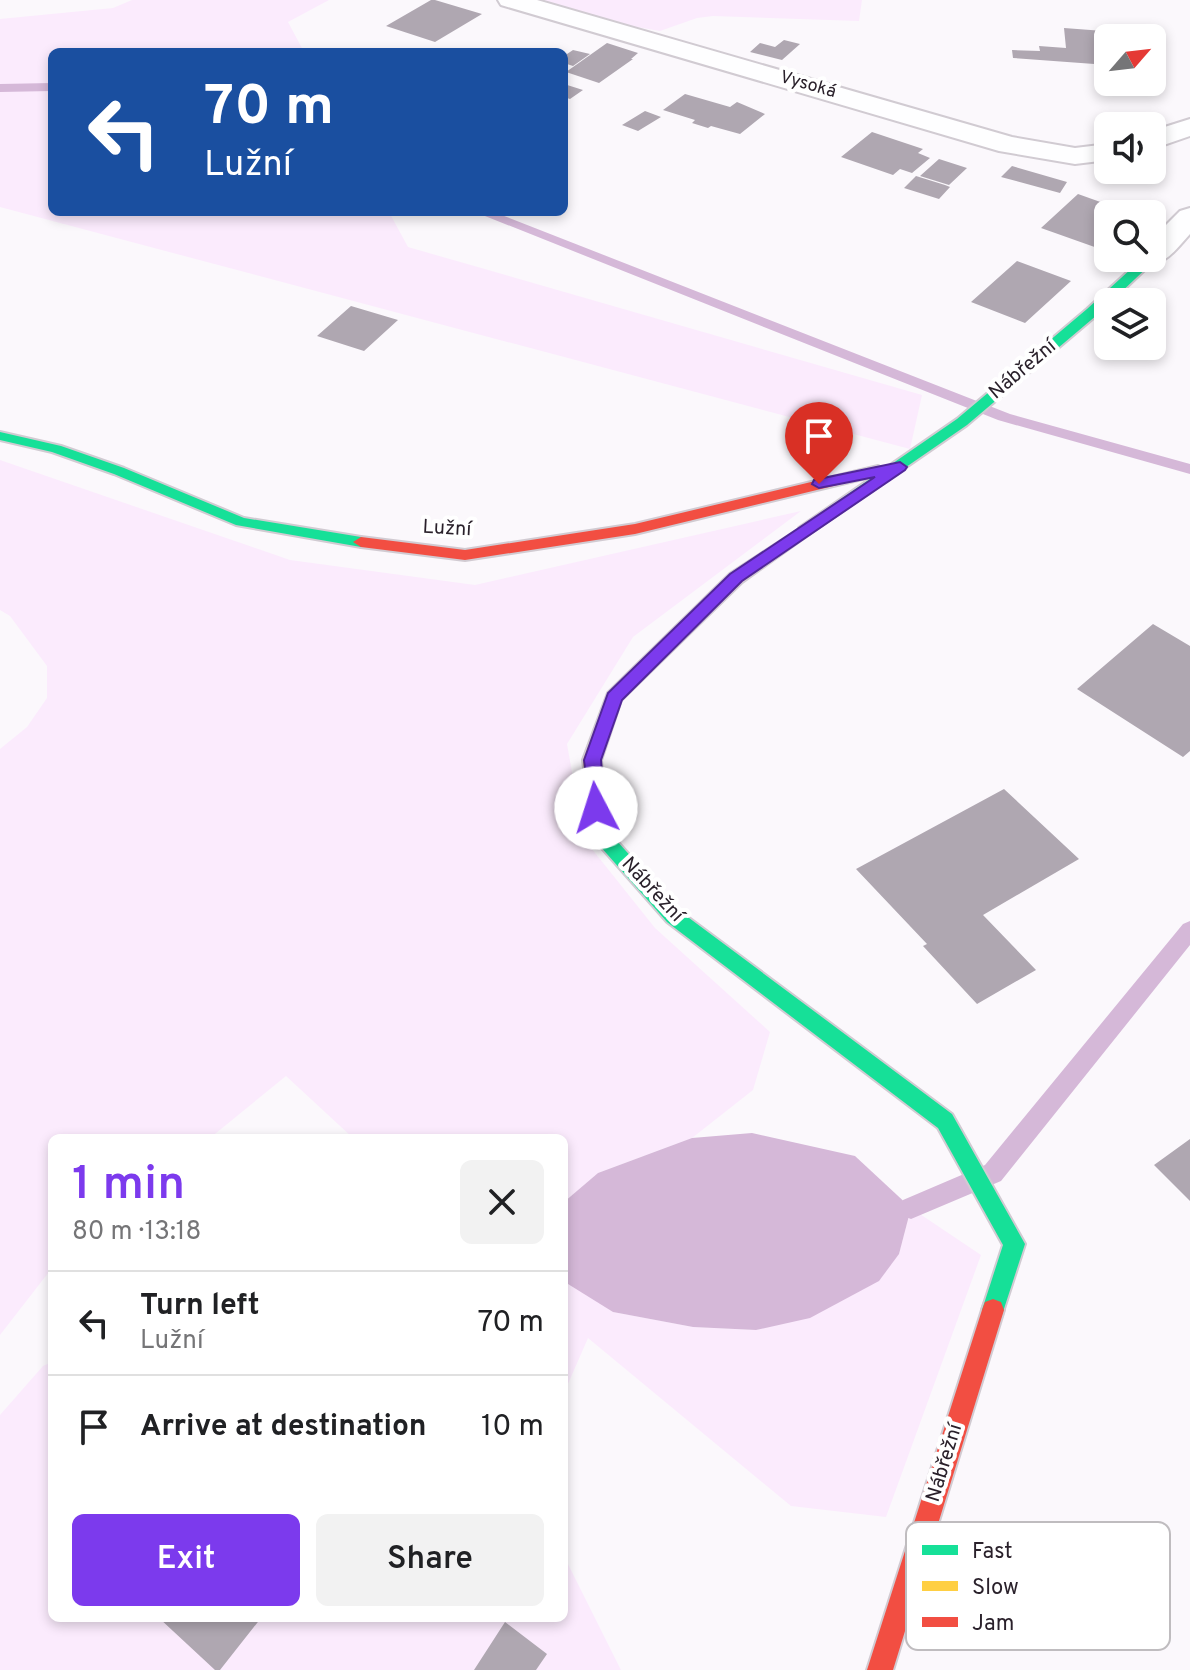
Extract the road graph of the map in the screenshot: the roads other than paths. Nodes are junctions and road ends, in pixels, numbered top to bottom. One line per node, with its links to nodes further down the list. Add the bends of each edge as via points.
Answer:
1 (510, 0): 4 (street, Vysoká, via 1009,145 1075,156)
2 (1190, 127): 3 (street)
3 (1166, 136)
4 (1094, 154)
5 (1190, 217): 6 (street, Nábřežní)
6 (1166, 242)
7 (1134, 272): 9 (street, Nábřežní, via 993,397)
8 (0, 436): 9 (street, Lužní, via 119,471 241,522 465,555 635,529)
9 (900, 467): 10 (street, Nábřežní, via 736,578 614,697 592,760 598,832 674,917 945,1121 1014,1244)
10 (927, 1522)
11 (906, 1587): 12 (street, Nábřežní)
12 (880, 1670)

